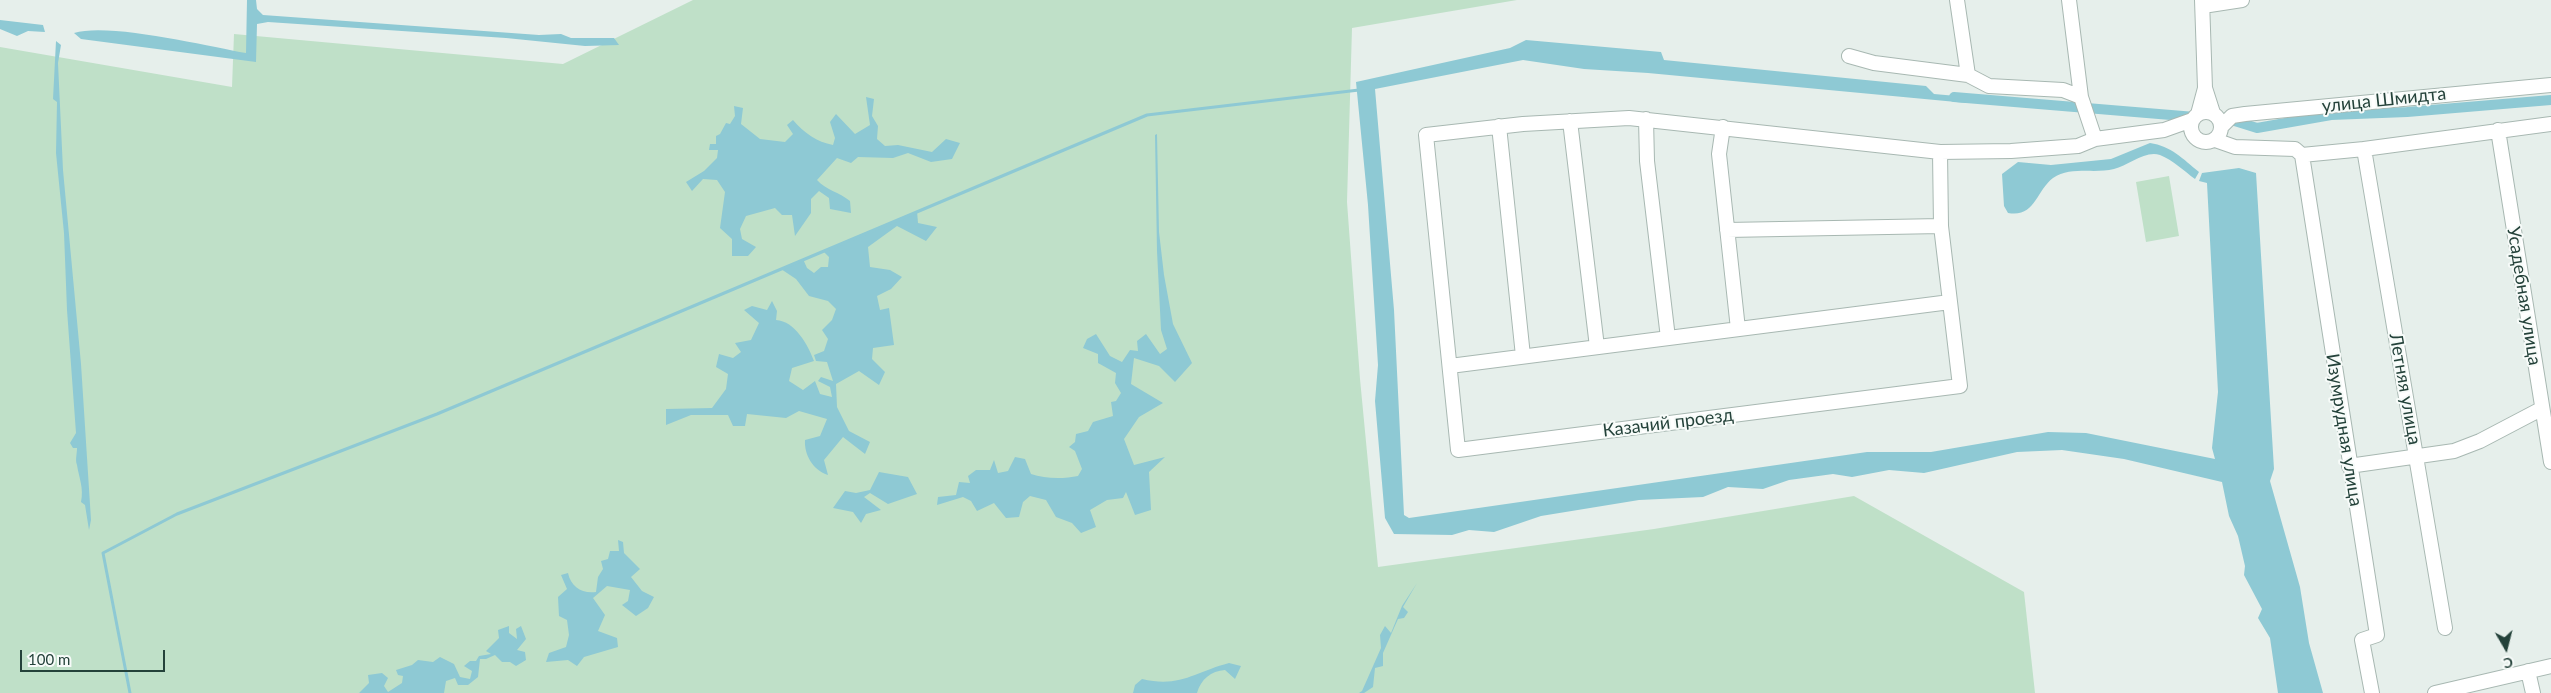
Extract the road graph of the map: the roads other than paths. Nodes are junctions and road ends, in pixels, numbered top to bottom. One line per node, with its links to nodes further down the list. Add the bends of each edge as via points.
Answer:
1 (1957, 0): 6 (street)
2 (2069, 0): 9 (street)
3 (2242, 0): 4 (street)
4 (2203, 3): 8 (street)
5 (1849, 56): 6 (street, via 1874,63)
6 (1968, 75): 9 (street, via 1989,86 2063,90)
7 (2551, 85): 16 (street, улица Шмидта, via 2245,114 2232,116)
8 (2205, 88): 10 (street); 11 (street)
9 (2082, 97): 21 (street)
10 (2213, 113): 11 (street, via 2205,111); 16 (street, via 2221,120)
11 (2195, 117): 18 (street); 20 (street, via 2191,128)
12 (1646, 119): 13 (street); 17 (street); 30 (street, via 1647,161)
13 (1570, 121): 15 (street); 31 (street)
14 (2551, 124): 19 (street)
15 (1499, 126): 32 (street); 33 (street, Казачий проезд, via 1426,135)
16 (2222, 126): 22 (street)
17 (1723, 127): 24 (street); 27 (street, via 1719,154)
18 (2164, 130): 20 (street); 21 (street)
19 (2498, 130): 23 (street); 34 (street, Усадебная улица)
20 (2193, 136): 22 (street, via 2208,143)
21 (2096, 139): 24 (street, via 2078,146)
22 (2215, 140): 25 (street, via 2235,147 2295,149)
23 (2364, 149): 25 (street); 36 (street, Летняя улица)
24 (1940, 152): 26 (street, Казачий проезд)
25 (2302, 155): 37 (street, Изумрудная улица)
26 (1941, 226): 27 (street); 28 (street, Казачий проезд)
27 (1727, 230): 29 (street)
28 (1950, 302): 29 (street); 33 (street, Казачий проезд, via 1960,386 1458,450)
29 (1738, 329): 30 (street)
30 (1668, 338): 31 (street)
31 (1597, 347): 32 (street)
32 (1523, 356): 33 (street)
33 (1450, 366)
34 (2541, 409): 35 (street, Усадебная улица); 36 (street, via 2471,445)
35 (2550, 455)
36 (2417, 457): 37 (street); 38 (street, Летняя улица)
37 (2349, 466): 41 (street, Изумрудная улица, via 2377,635 2362,640)
38 (2445, 628)
39 (2551, 666): 40 (street)
40 (2528, 671): 42 (street); 43 (street)
41 (2372, 693)
42 (2435, 693)
43 (2533, 693)

